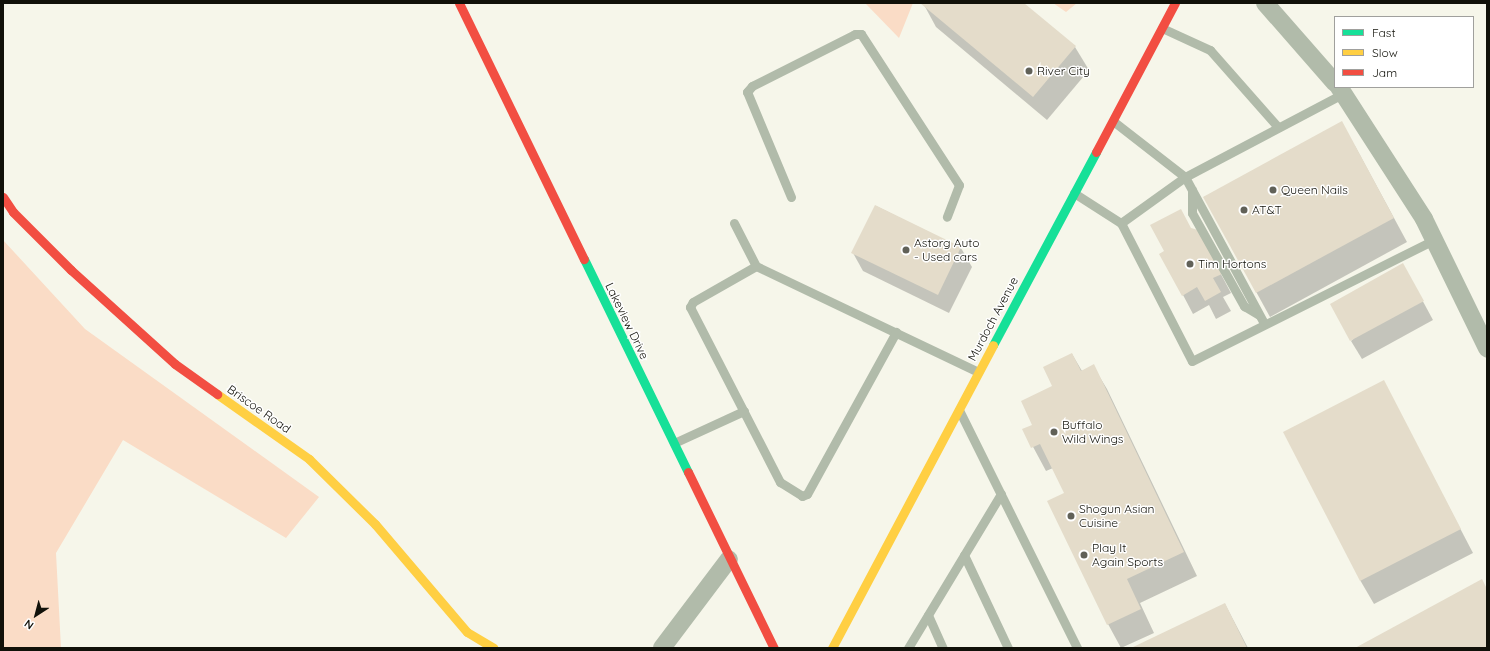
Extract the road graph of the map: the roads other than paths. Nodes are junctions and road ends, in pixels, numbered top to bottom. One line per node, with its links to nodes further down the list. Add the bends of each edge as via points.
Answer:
1 (459, 3): 24 (street, Lakeview Drive)
2 (1176, 3): 4 (street, Murdoch Avenue)
3 (1265, 3): 5 (street)
4 (1162, 28): 7 (street, Murdoch Avenue); 8 (lane, via 1210,50)
5 (1334, 82)
6 (1339, 88): 8 (lane); 16 (street, via 1424,220)
7 (1113, 121): 9 (lane); 10 (street, Murdoch Avenue)
8 (1278, 127): 9 (lane)
9 (1185, 176): 15 (lane); 18 (lane)
10 (1074, 193): 15 (lane); 21 (street, Murdoch Avenue)
11 (3, 197): 29 (street, Briscoe Road, via 13,212 71,270 174,364 309,459 375,524 468,632)
12 (791, 197): 13 (lane, via 747,92 752,86 855,34 861,34 959,186)
13 (947, 217)
14 (734, 223): 17 (lane)
15 (1121, 223): 18 (lane, via 1192,361)
16 (1434, 240): 18 (lane); 20 (street)
17 (756, 266): 19 (lane); 23 (lane, via 693,302 690,307)
18 (1262, 319)
19 (896, 332): 21 (lane); 23 (lane, via 807,494 802,496 780,482)
20 (1487, 348)
21 (978, 372): 22 (street, Murdoch Avenue)
22 (959, 409): 25 (lane); 32 (street, Murdoch Avenue)
23 (744, 412): 24 (lane)
24 (673, 444): 27 (street, Lakeview Drive)
25 (1001, 494): 26 (lane); 36 (lane)
26 (964, 555): 28 (lane); 35 (lane)
27 (729, 559): 30 (street); 31 (street, Lakeview Drive)
28 (928, 615): 33 (lane); 34 (lane)
29 (494, 648)
30 (662, 648)
31 (774, 648)
32 (832, 648)
33 (908, 648)
34 (943, 648)
35 (1008, 648)
36 (1076, 648)

